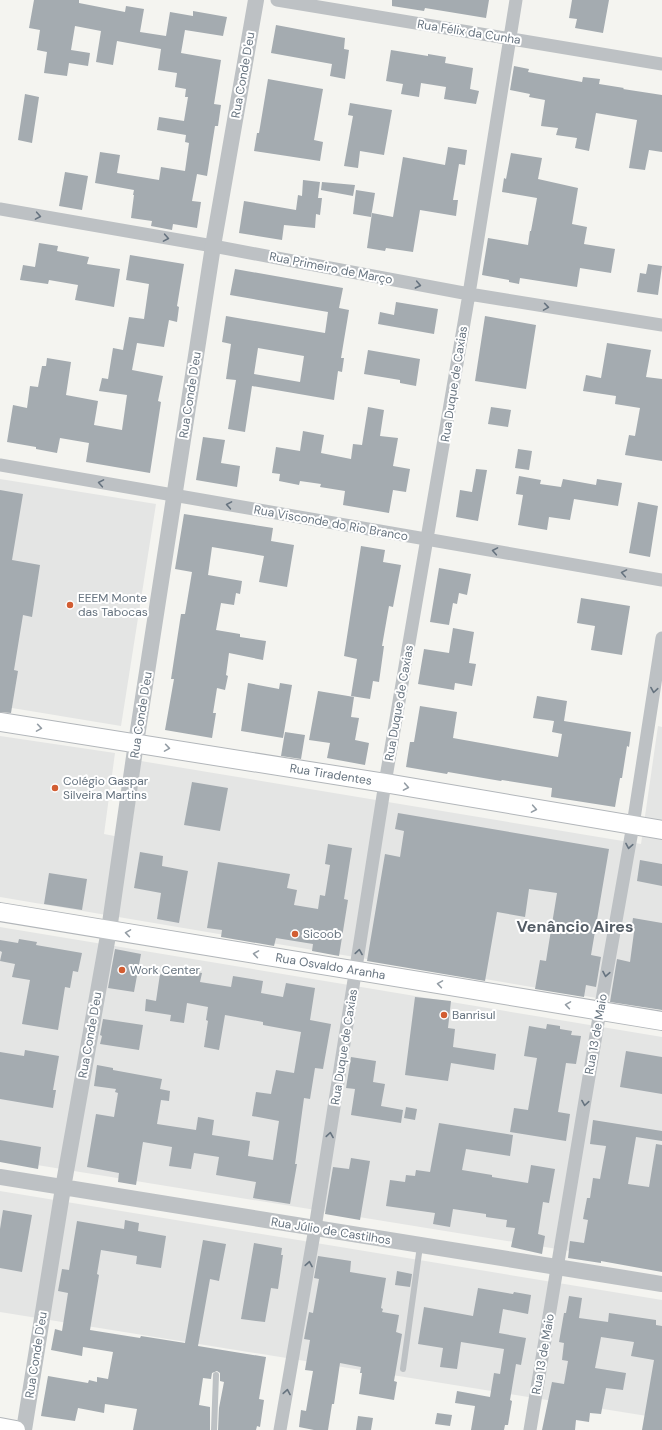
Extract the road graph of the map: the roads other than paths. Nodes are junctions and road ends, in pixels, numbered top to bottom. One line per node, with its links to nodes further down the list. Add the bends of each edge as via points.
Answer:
1 (256, 0): 7 (street, Rua Conde D'eu)
2 (277, 0): 4 (street, Rua Félix da Cunha)
3 (516, 0): 4 (street, Rua Duque de Caxias)
4 (510, 39): 5 (street, Rua Félix da Cunha); 8 (street, Rua Duque de Caxias)
5 (662, 64)
6 (0, 209): 7 (street, Rua Primeiro de Março, one-way to 7)
7 (213, 246): 8 (street, Rua Primeiro de Março, one-way to 8); 11 (street, Rua Conde D'eu)
8 (469, 294): 9 (street, Rua Primeiro de Março, one-way to 9); 12 (street, Rua Duque de Caxias)
9 (662, 326)
10 (0, 465): 11 (street, Rua Visconde do Rio Branco, one-way to 10)
11 (174, 496): 12 (street, Rua Visconde do Rio Branco, one-way to 11); 16 (street, Rua Conde D'eu)
12 (428, 539): 13 (street, Rua Visconde do Rio Branco, one-way to 12); 17 (street, Rua Duque de Caxias)
13 (662, 580)
14 (662, 638): 18 (street, Rua 13 de Maio, one-way to 18)
15 (0, 722): 16 (main road, Rua Tiradentes, one-way to 16)
16 (136, 743): 17 (main road, Rua Tiradentes, one-way to 17); 21 (street, Rua Conde D'eu)
17 (385, 783): 18 (main road, Rua Tiradentes, one-way to 18); 22 (street, Rua Duque de Caxias, one-way to 17)
18 (633, 825): 19 (main road, Rua Tiradentes); 23 (street, Rua 13 de Maio, one-way to 23)
19 (662, 830)
20 (0, 912): 21 (main road, Rua Osvaldo Aranha)
21 (109, 930): 22 (main road, Rua Osvaldo Aranha, one-way to 21); 26 (street, Rua Conde D'eu)
22 (356, 970): 23 (main road, Rua Osvaldo Aranha, one-way to 22); 27 (street, Rua Duque de Caxias, one-way to 22)
23 (600, 1011): 24 (main road, Rua Osvaldo Aranha); 29 (street, Rua 13 de Maio, one-way to 29)
24 (662, 1021)
25 (0, 1177): 26 (street, Rua Júlio de Castilhos)
26 (63, 1188): 27 (street, Rua Júlio de Castilhos); 35 (street, Rua Conde D'eu)
27 (315, 1228): 28 (street, Rua Júlio de Castilhos); 37 (street, Rua Duque de Caxias, one-way to 27)
28 (420, 1246): 29 (street, Rua Júlio de Castilhos); 31 (lane)
29 (557, 1268): 30 (street, Rua Júlio de Castilhos); 38 (street, Rua 13 de Maio)
30 (662, 1284)
31 (403, 1369)
32 (216, 1375): 36 (lane)
33 (0, 1427): 34 (main road)
34 (16, 1430)
35 (24, 1430)
36 (214, 1430)
37 (280, 1430)
38 (530, 1430)

